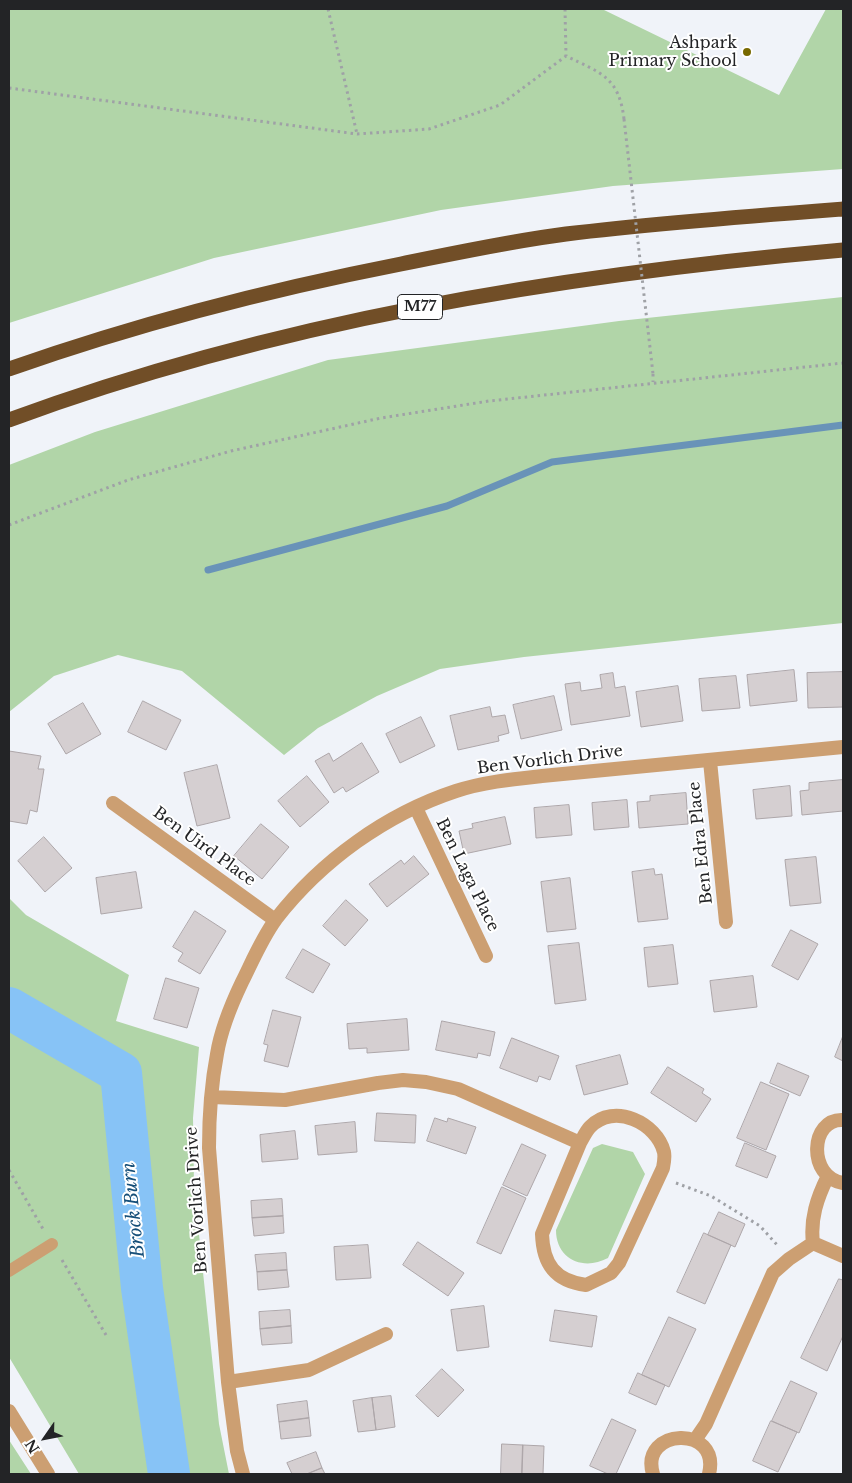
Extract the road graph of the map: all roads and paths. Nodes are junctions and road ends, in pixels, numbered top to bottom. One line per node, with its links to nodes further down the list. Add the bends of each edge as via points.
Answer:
1 (328, 9): 5 (path)
2 (565, 9): 3 (path)
3 (566, 56): 5 (path, via 500,104 429,129); 10 (path, bridge, via 604,76 621,99)
4 (9, 88): 5 (path)
5 (357, 134)
6 (843, 208): 9 (highway, via 564,234 457,252 323,279 217,305 75,346)
7 (843, 250): 11 (highway, M77, via 564,281 365,317 178,365)
8 (843, 363): 10 (path)
9 (9, 369)
10 (653, 382): 12 (path, via 489,401 381,418 231,451 128,480)
11 (9, 420)
12 (9, 525)
13 (843, 747): 14 (street, Ben Vorlich Drive)
14 (710, 761): 16 (street, Ben Vorlich Drive, via 500,781 458,790); 18 (street, Ben Edra Place)
15 (113, 803): 17 (street, Ben Uird Place)
16 (416, 808): 17 (street, Ben Vorlich Drive, via 370,832 336,857); 19 (street, Ben Laga Place)
17 (275, 920): 20 (street, Ben Vorlich Drive, via 229,1010 217,1053)
18 (726, 922)
19 (486, 956)
20 (212, 1097): 22 (street, via 285,1100 378,1083 426,1082 458,1089); 32 (street, Ben Vorlich Drive, via 209,1148)
21 (843, 1120): 24 (street, via 827,1126 818,1138 816,1152 821,1168)
22 (580, 1143): 23 (street, via 590,1127 599,1121 624,1116 641,1122 658,1140 665,1154); 23 (street, via 542,1234 542,1249 548,1262 563,1279 586,1285 611,1273 620,1263)
23 (659, 1176): 29 (path, via 711,1196 760,1226)
24 (828, 1176): 25 (street); 26 (street, via 810,1225)
25 (843, 1182)
26 (813, 1243): 28 (street); 29 (street)
27 (52, 1244): 30 (lane)
28 (843, 1256)
29 (789, 1259): 34 (street, via 773,1273 711,1414)
30 (9, 1271)
31 (386, 1334): 32 (street, via 309,1370)
32 (228, 1382): 36 (street, Ben Vorlich Drive)
33 (9, 1411): 35 (street)
34 (695, 1440): 37 (street, via 685,1437 664,1442 652,1460); 38 (street, via 709,1456)
35 (48, 1474)
36 (243, 1474)
37 (653, 1474)
38 (709, 1474)

